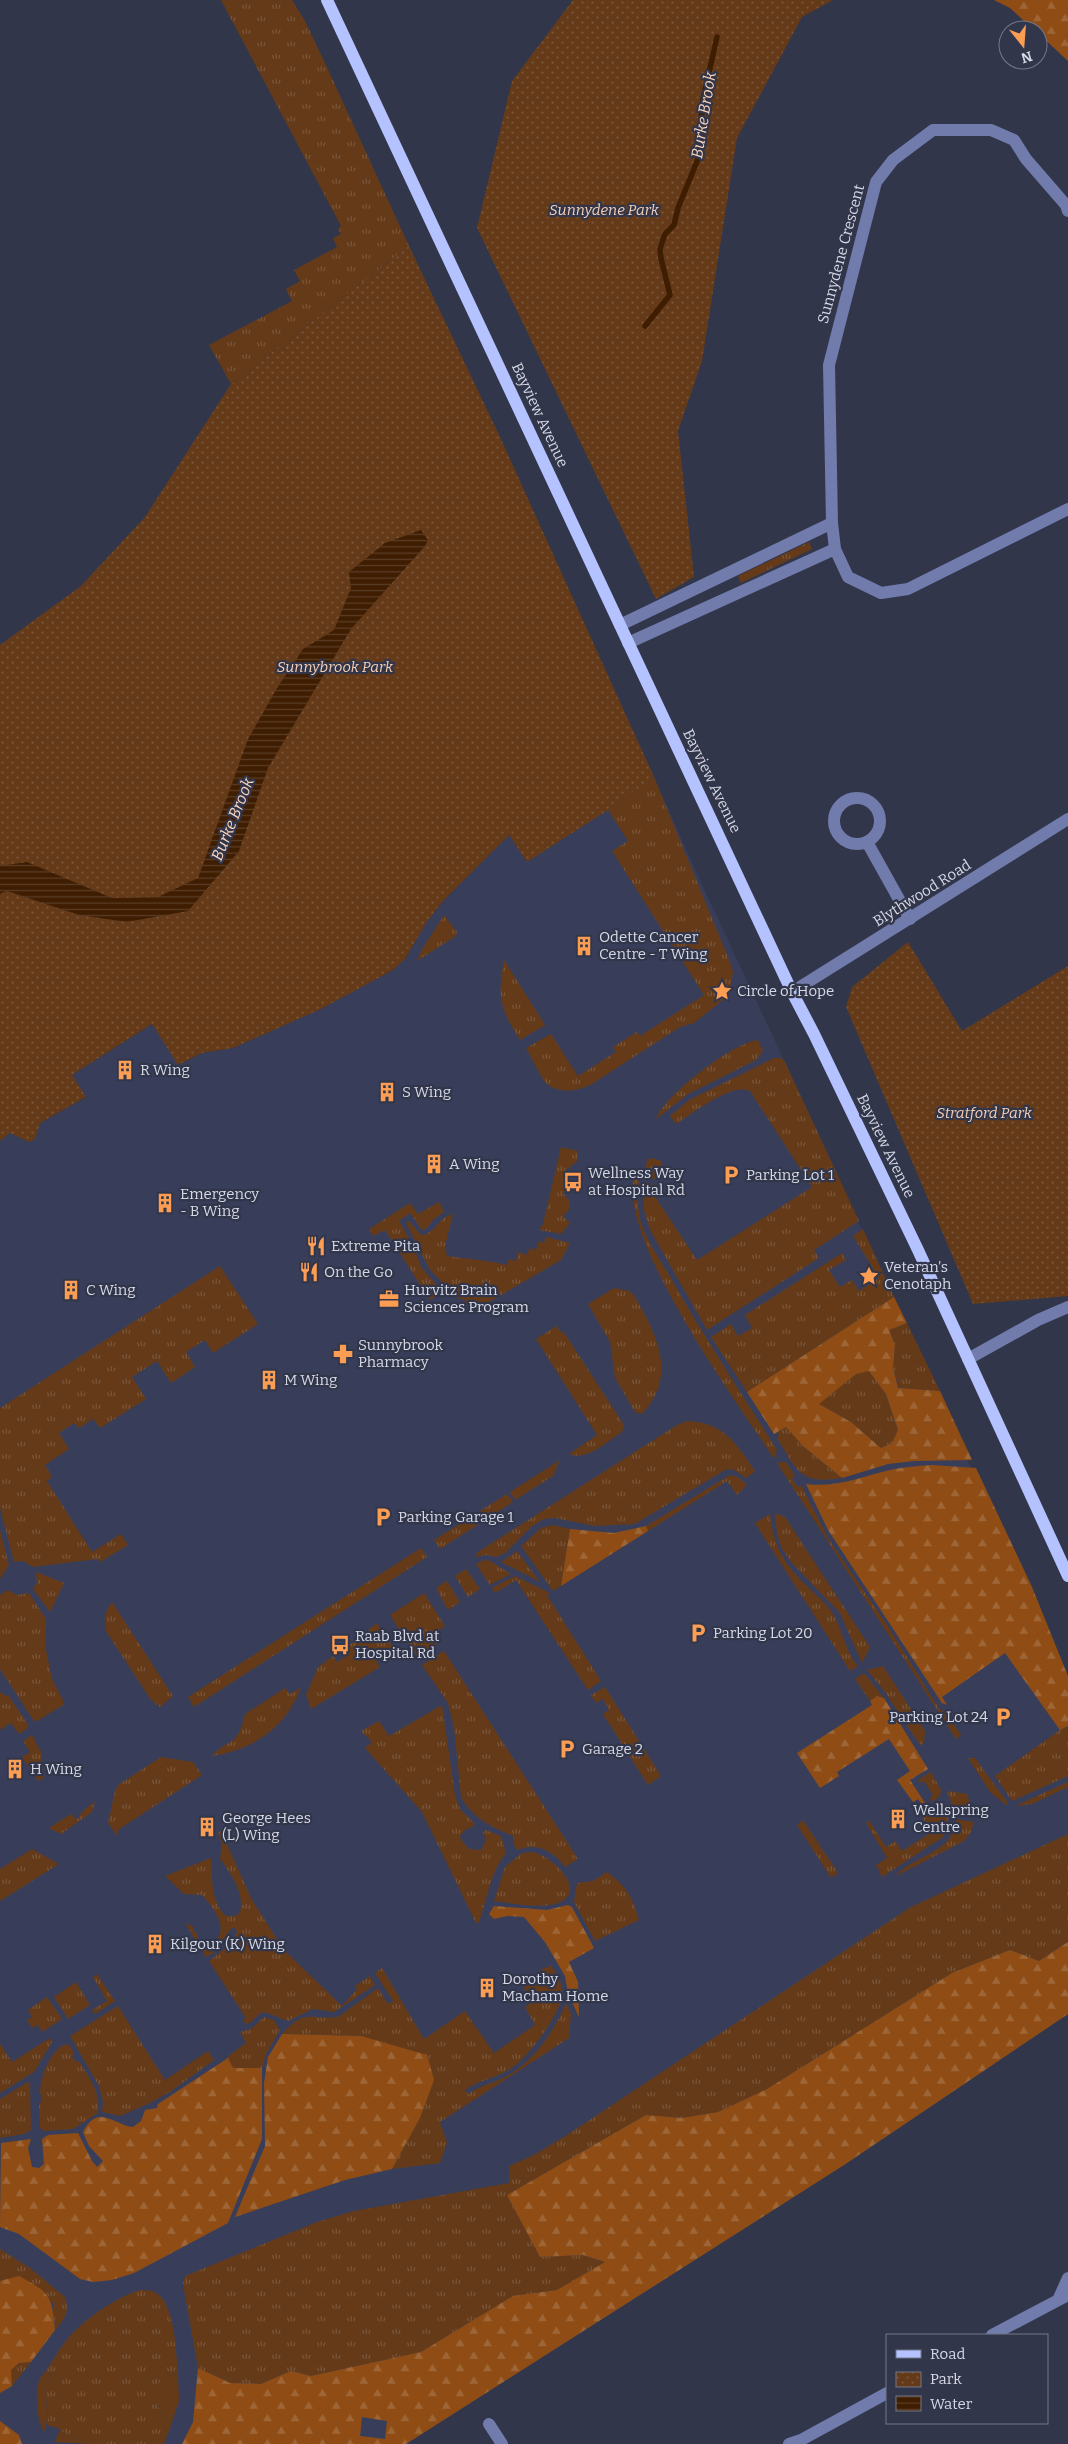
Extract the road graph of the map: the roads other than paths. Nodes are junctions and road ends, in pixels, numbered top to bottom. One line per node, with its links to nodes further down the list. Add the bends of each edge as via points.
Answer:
1 (327, 0): 8 (main road, Bayview Avenue)
2 (1068, 211): 4 (street, Sunnydene Crescent, via 1014,140 991,130 933,130 893,160 876,182 829,365)
3 (1068, 509): 5 (street, Sunnydene Crescent, via 908,589 881,593 848,577)
4 (832, 523): 5 (street, Sunnydene Crescent); 6 (street)
5 (835, 548): 7 (street)
6 (715, 578): 7 (street); 8 (street)
7 (724, 599): 9 (street)
8 (620, 625): 9 (main road, Bayview Avenue)
9 (628, 643): 13 (main road, Bayview Avenue)
10 (1068, 819): 12 (street, Blythwood Road)
11 (867, 842): 12 (street)
12 (910, 919): 13 (street, Blythwood Road)
13 (792, 992): 15 (main road, Bayview Avenue)
14 (1068, 1307): 15 (street)
15 (968, 1359): 16 (main road, Bayview Avenue)
16 (1068, 1576)
17 (1068, 2278): 18 (street)
18 (1063, 2296): 19 (street)
19 (994, 2334)
20 (886, 2394): 22 (street)
21 (489, 2424): 23 (street)
22 (800, 2442): 24 (street)
23 (502, 2444)
24 (788, 2444)

